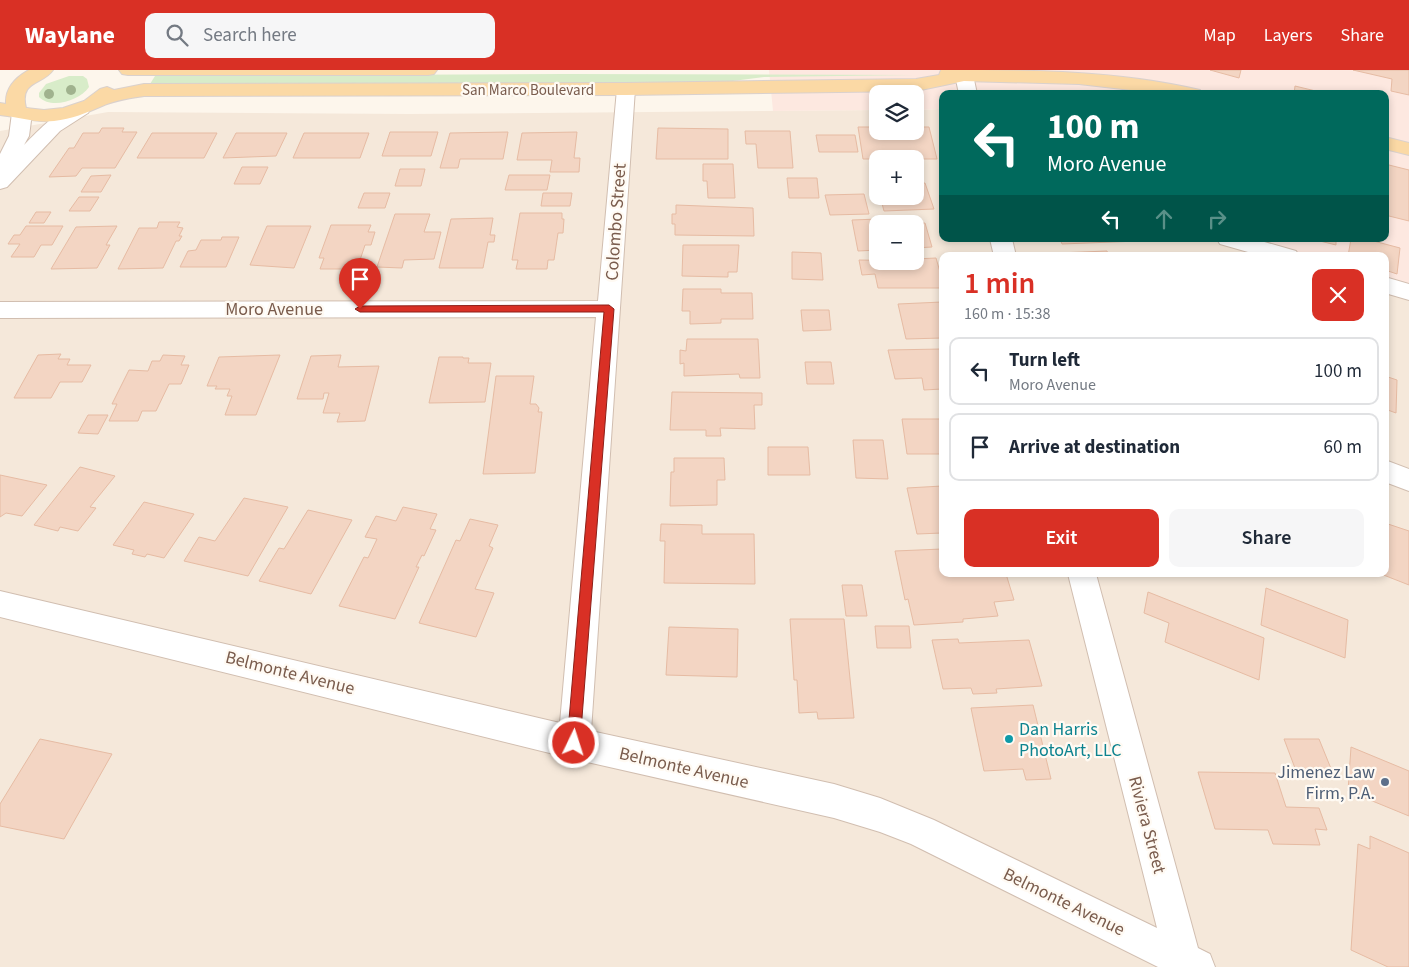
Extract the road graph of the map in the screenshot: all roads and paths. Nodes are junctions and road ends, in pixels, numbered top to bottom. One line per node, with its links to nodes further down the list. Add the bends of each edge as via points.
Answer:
1 (113, 70): 10 (main road, via 114,84)
2 (128, 70): 3 (main road)
3 (428, 70)
4 (920, 70): 6 (main road, San Marco Boulevard)
5 (36, 74): 7 (main road); 11 (main road, via 19,86)
6 (965, 80): 8 (main road, San Marco Boulevard, via 916,85); 9 (main road, San Marco Boulevard, via 1077,77)
7 (0, 86)
8 (626, 89): 10 (main road, San Marco Boulevard, via 144,90); 20 (street, Colombo Street)
9 (1175, 90)
10 (87, 106): 11 (main road, San Marco Boulevard, via 49,116); 15 (street, via 53,127)
11 (13, 111): 14 (street, via 18,136)
12 (1389, 144): 13 (main road)
13 (1409, 149)
14 (0, 175)
15 (0, 182)
16 (1239, 242): 17 (street)
17 (1274, 252)
18 (1389, 286): 19 (street)
19 (1409, 292)
20 (609, 309): 21 (street, Moro Avenue); 26 (street, Colombo Street)
21 (0, 310)
22 (1389, 472): 23 (street)
23 (1409, 480)
24 (1083, 577): 27 (street, Riviera Street)
25 (0, 604): 26 (street, Belmonte Avenue)
26 (574, 743): 27 (street, Belmonte Avenue, via 834,801 880,815 922,832)
27 (1190, 963)

